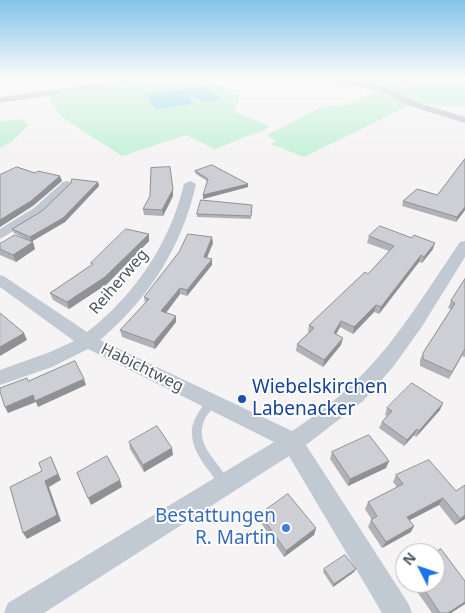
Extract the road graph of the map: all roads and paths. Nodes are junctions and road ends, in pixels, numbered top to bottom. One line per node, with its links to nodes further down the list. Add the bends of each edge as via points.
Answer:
1 (418, 106): 2 (street)
2 (465, 120)
3 (67, 184): 5 (street, via 38,211)
4 (190, 184): 8 (street, Reiherweg, via 176,232 165,256 120,311)
5 (0, 235)
6 (465, 245): 11 (street, via 446,277 377,372 331,415)
7 (0, 280): 8 (street, Habichtweg)
8 (87, 341): 9 (street, Reiherweg); 10 (street, Habichtweg)
9 (0, 378)
10 (213, 401): 11 (street, Habichtweg); 12 (lane, via 200,414 194,429 198,445)
11 (292, 442): 12 (street); 14 (street)
12 (226, 485): 13 (street)
13 (18, 613)
14 (398, 613)

